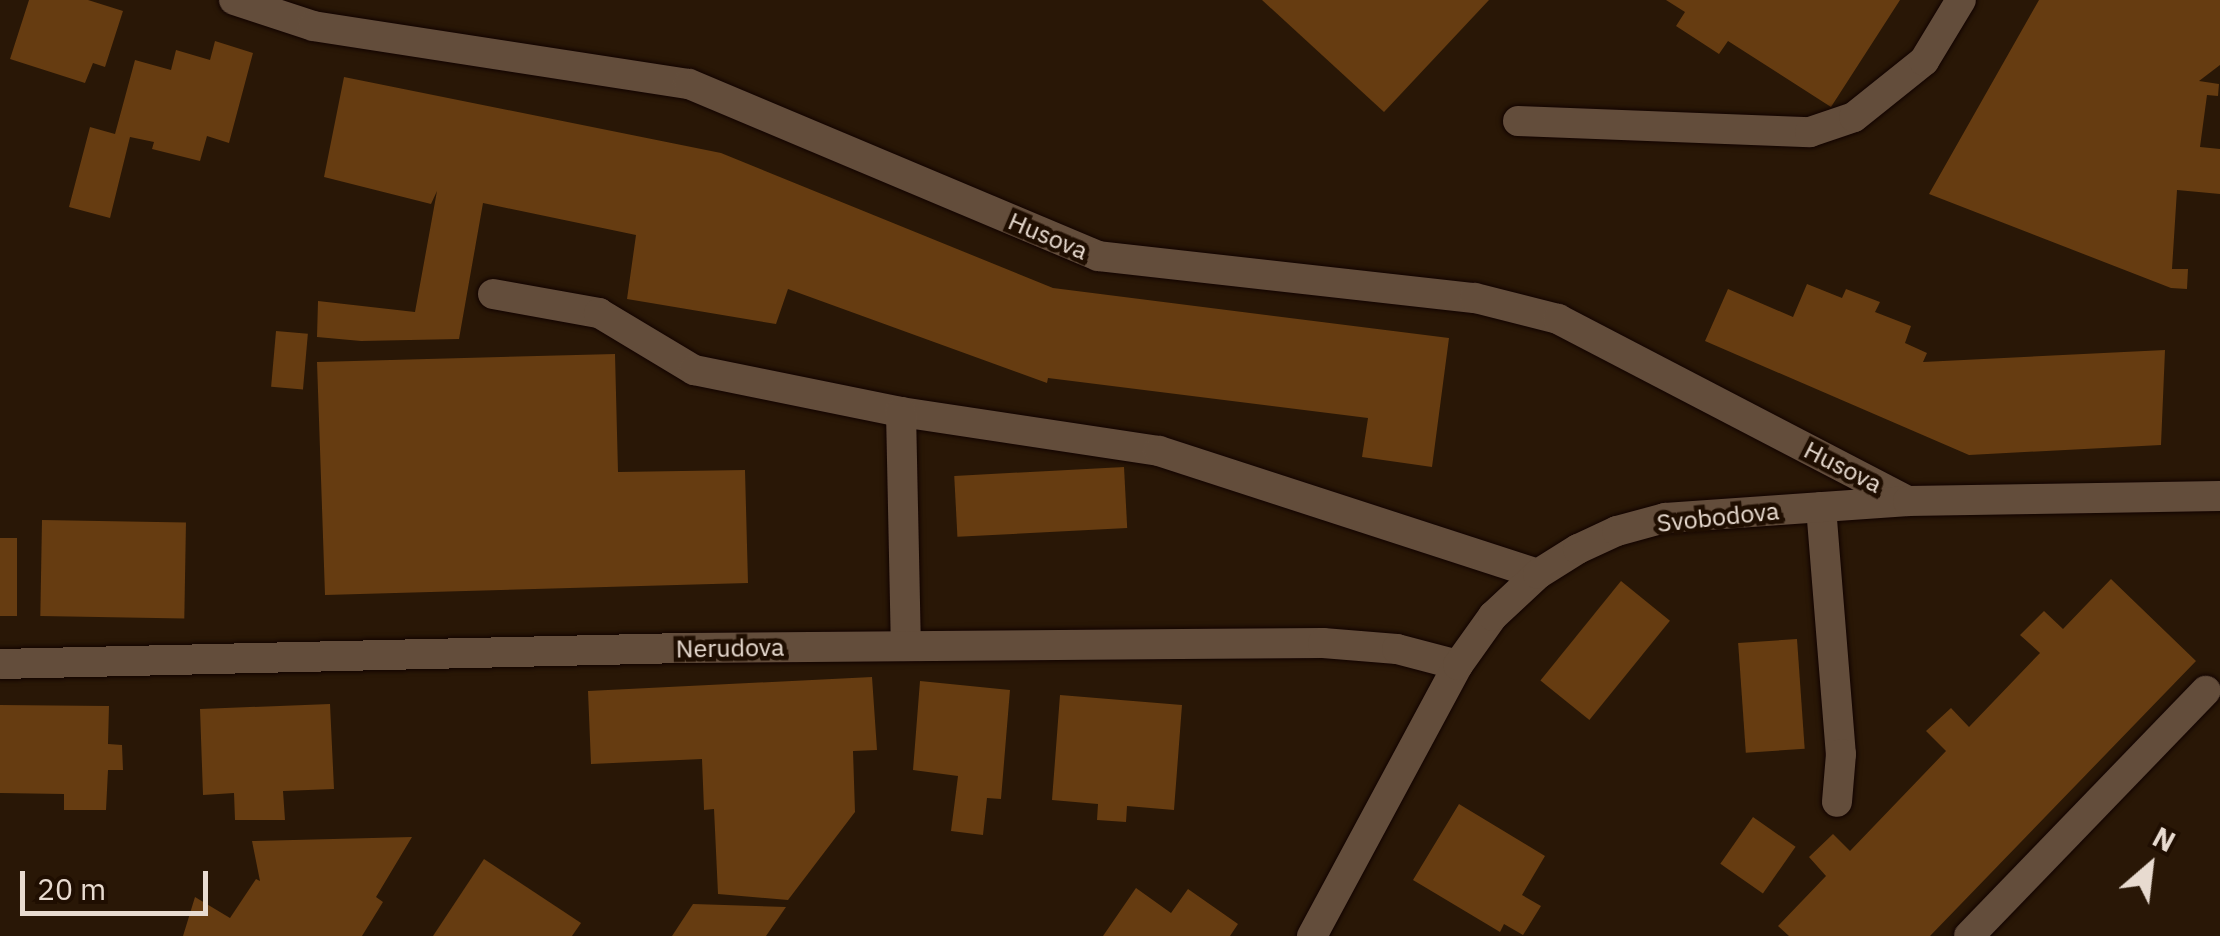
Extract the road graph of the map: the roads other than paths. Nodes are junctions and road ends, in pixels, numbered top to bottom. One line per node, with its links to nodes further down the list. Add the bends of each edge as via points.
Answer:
1 (234, 0): 7 (street, Husova, via 313,26 689,84 1098,256 1475,298 1558,319)
2 (1961, 0): 3 (street, via 1924,61 1854,117 1810,132)
3 (1518, 120)
4 (492, 294): 5 (street, via 599,313 694,370)
5 (901, 412): 9 (street, via 1159,451); 10 (street)
6 (2220, 496): 7 (street, Svobodova)
7 (1908, 501): 8 (street, Svobodova)
8 (1820, 507): 9 (street, Svobodova, via 1666,518 1617,531); 14 (street, via 1841,754)
9 (1538, 574): 12 (street, Svobodova, via 1493,616)
10 (906, 646): 11 (street, Nerudova); 12 (street, Nerudova, via 1323,644 1398,649)
11 (0, 664)
12 (1458, 665): 15 (street, Svobodova)
13 (2206, 691): 16 (street)
14 (1837, 802)
15 (1312, 936)
16 (1969, 936)

